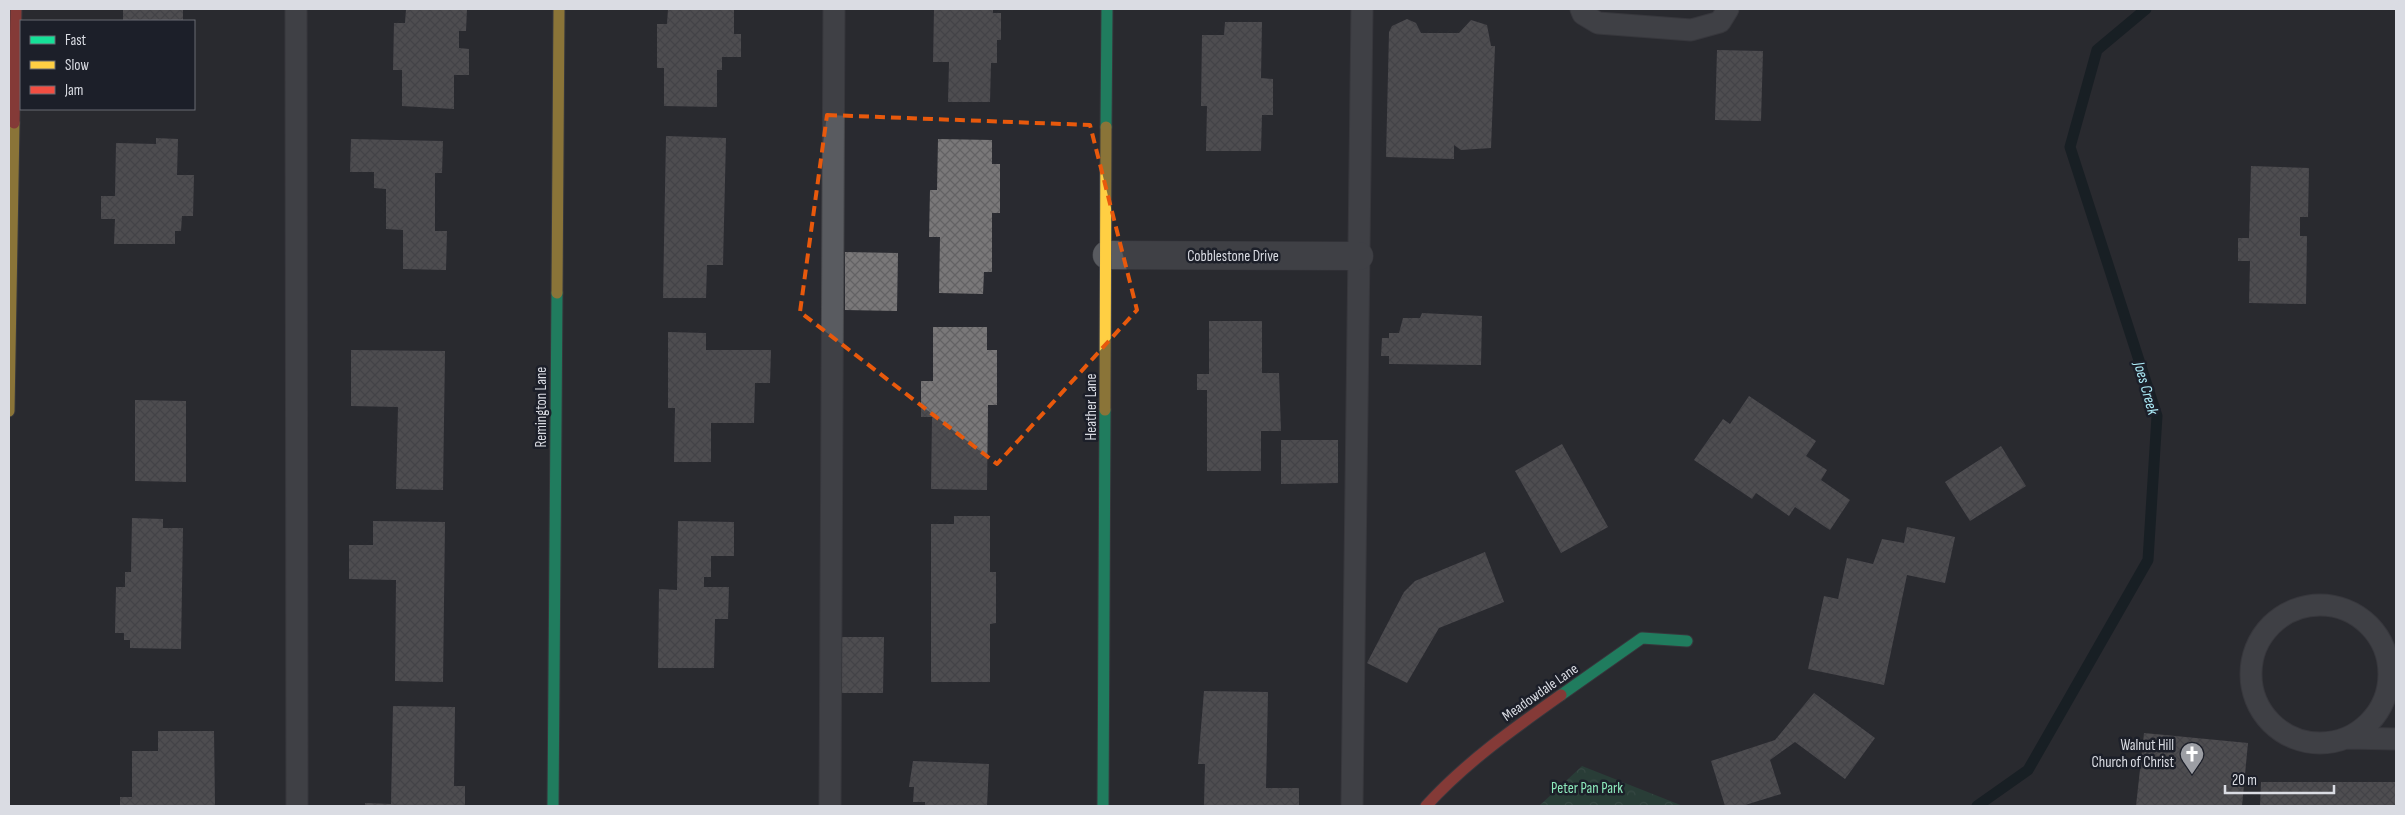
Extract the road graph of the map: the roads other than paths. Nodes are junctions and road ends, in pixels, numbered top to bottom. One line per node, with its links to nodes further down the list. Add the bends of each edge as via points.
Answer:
1 (16, 9): 11 (street)
2 (296, 9): 15 (lane)
3 (559, 9): 16 (street, Remington Lane)
4 (834, 9): 17 (lane)
5 (1107, 9): 9 (street, Heather Lane)
6 (1362, 9): 10 (lane)
7 (1581, 9): 8 (lane, via 1583,14 1598,23 1691,30 1720,22)
8 (1728, 9)
9 (1107, 255): 10 (street, Cobblestone Drive); 18 (street, Heather Lane)
10 (1360, 256): 19 (lane)
11 (9, 411)
12 (1687, 641): 20 (street, Meadowdale Lane, via 1642,638 1510,731 1447,783)
13 (2347, 738): 13 (lane, via 2365,727 2379,710 2387,691 2390,669 2385,648 2374,629 2358,616 2335,606 2311,605 2288,612 2269,626 2256,646 2250,669 2252,693 2263,715 2280,731 2302,741 2318,743); 14 (lane)
14 (2396, 739)
15 (297, 806)
16 (553, 806)
17 (830, 806)
18 (1103, 806)
19 (1352, 806)
20 (1426, 806)

